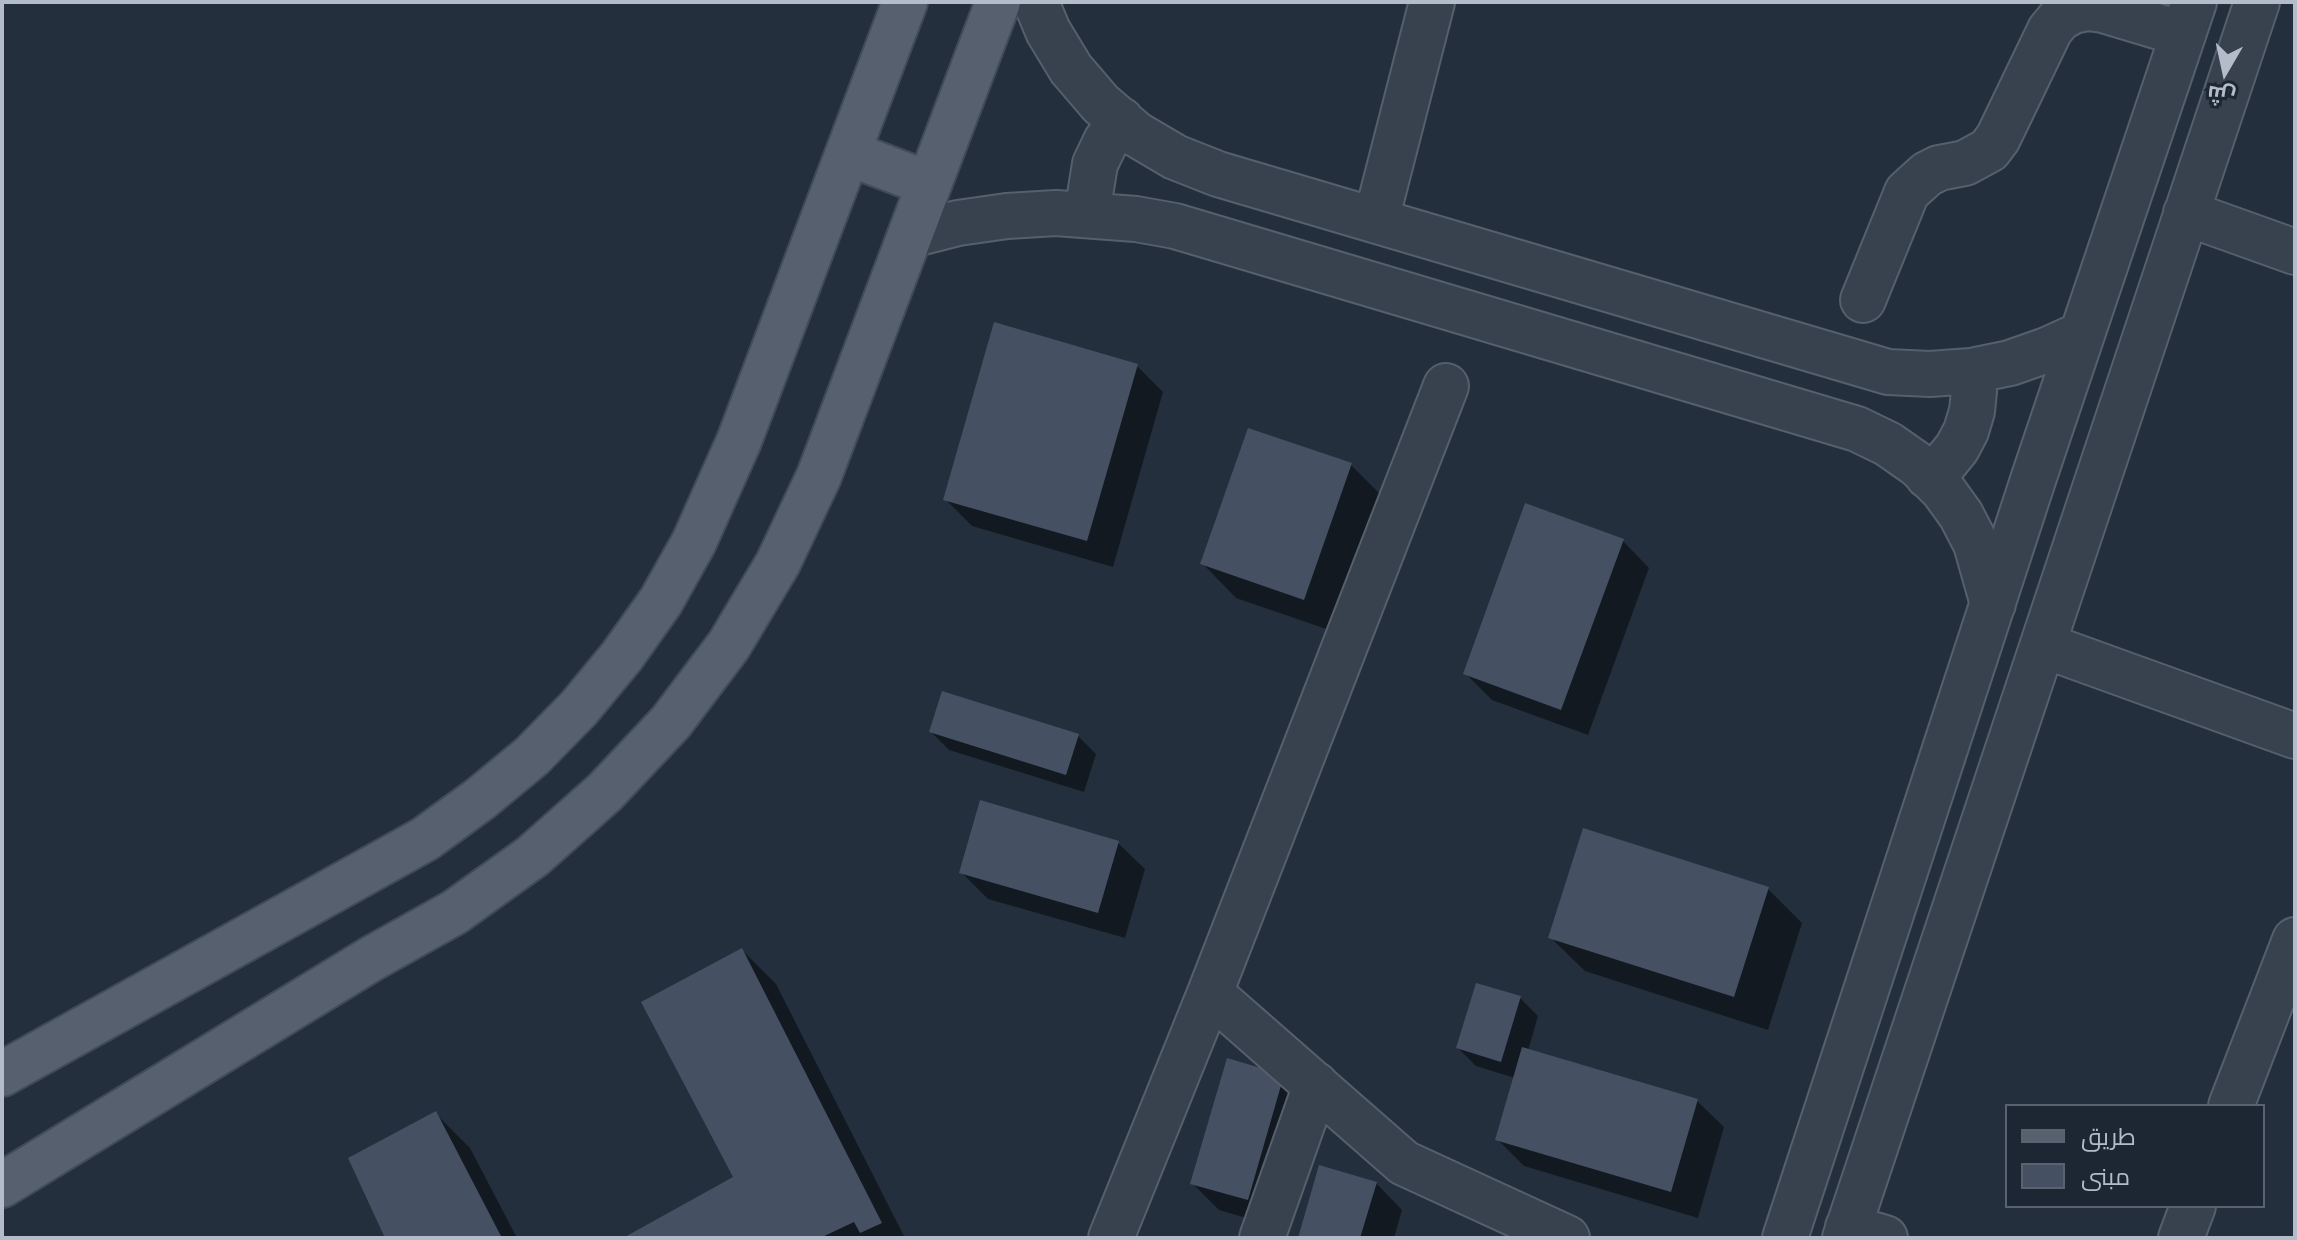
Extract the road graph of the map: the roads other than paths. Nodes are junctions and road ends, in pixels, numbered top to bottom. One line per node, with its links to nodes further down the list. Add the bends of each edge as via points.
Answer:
1 (905, 2): 8 (main road)
2 (998, 2): 9 (main road)
3 (1036, 2): 7 (street, via 1071,69)
4 (1432, 2): 12 (street)
5 (2257, 2): 10 (street)
6 (2188, 18): 15 (street, via 2088,8 2060,18 1989,150 1927,174 1907,192); 16 (street)
7 (1121, 120): 11 (street, via 1095,164); 12 (street, via 1175,157 1218,174)
8 (848, 153): 9 (main road); 25 (main road, via 739,441 694,542 661,601 579,708 532,756 425,839)
9 (929, 184): 13 (main road)
10 (2186, 213): 14 (street); 21 (street)
11 (1087, 214): 13 (street, via 1007,216); 19 (street, via 1175,226 1857,429 1888,444)
12 (1376, 220): 17 (street, via 1888,372)
13 (911, 235): 28 (main road, via 819,476 778,563 729,645 671,722 605,792 533,856 455,912)
14 (2295, 252)
15 (1863, 300)
16 (2082, 334): 17 (street, via 2035,355); 20 (street)
17 (1971, 371): 19 (street, via 1974,391 1966,431 1951,456)
18 (1446, 386): 24 (street)
19 (1928, 476): 20 (street, via 1961,515 1976,544)
20 (1993, 604): 34 (street)
21 (2043, 645): 22 (street); 31 (street)
22 (2295, 736)
23 (2295, 940): 27 (street)
24 (1210, 993): 26 (street); 30 (street)
25 (2, 1074)
26 (1316, 1085): 32 (street); 33 (street, via 1404,1163)
27 (2232, 1104)
28 (2, 1185)
29 (2192, 1208): 35 (street)
30 (1121, 1232)
31 (1859, 1234)
32 (1262, 1238)
33 (1567, 1238)
34 (1785, 1238)
35 (2181, 1238)

